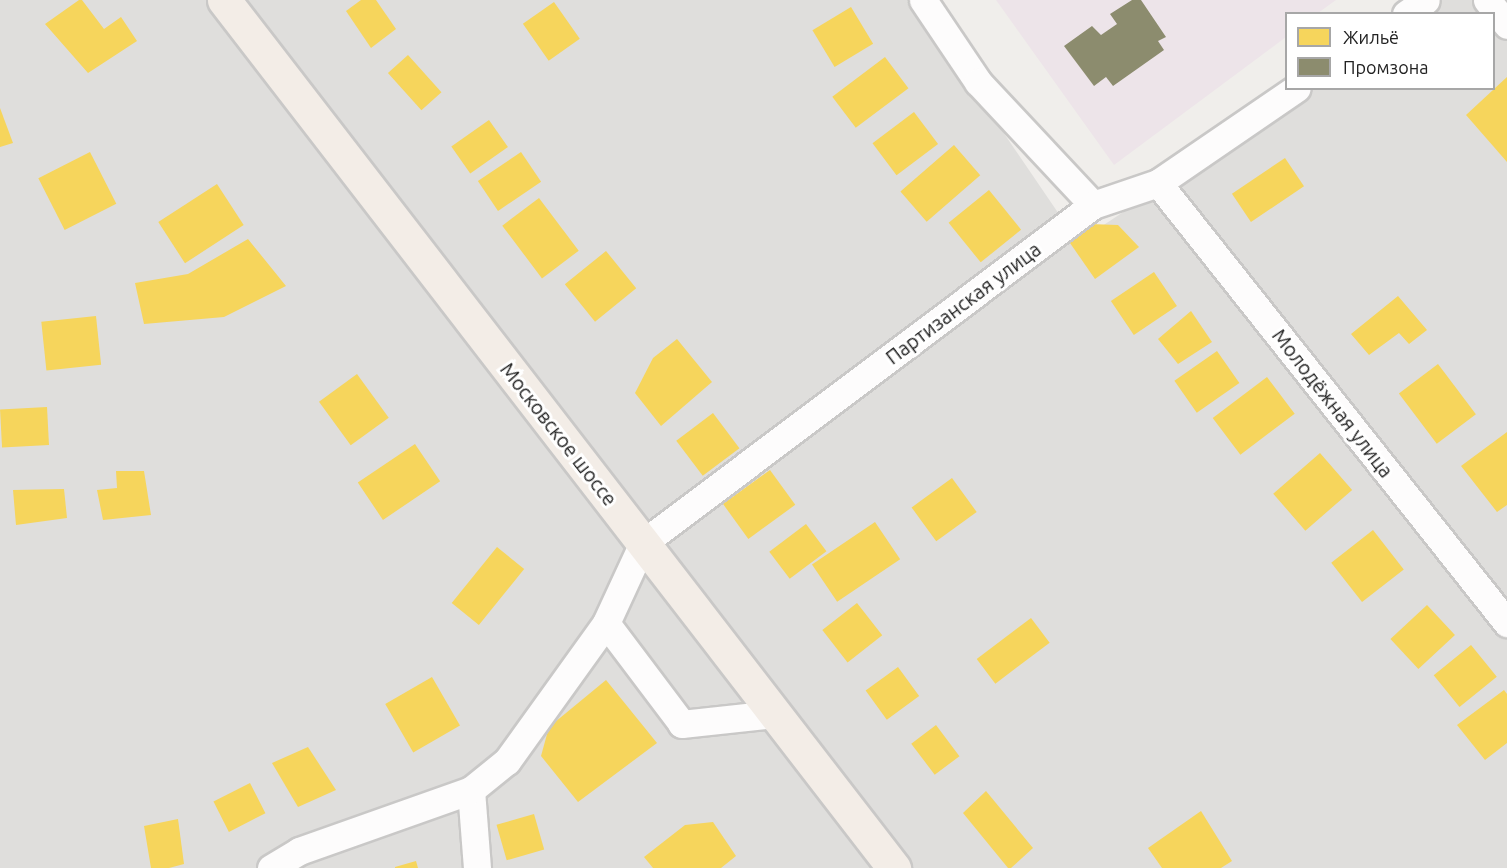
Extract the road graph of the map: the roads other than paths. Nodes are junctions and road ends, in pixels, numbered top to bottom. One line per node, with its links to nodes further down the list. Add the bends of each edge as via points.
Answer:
1 (224, 0): 10 (main road, Московское шоссе)
2 (923, 0): 9 (street, via 978,82)
3 (1426, 0): 5 (street)
4 (1486, 0): 6 (street)
5 (1409, 12)
6 (1507, 25)
7 (1294, 90): 8 (street, Партизанская улица)
8 (1158, 183): 9 (street, Партизанская улица); 12 (street, Молодёжная улица)
9 (1093, 205): 10 (street, Партизанская улица)
10 (643, 543): 11 (street); 13 (main road, Московское шоссе)
11 (606, 623): 13 (street, via 682,724); 14 (street, via 507,761)
12 (1507, 623)
13 (774, 714): 17 (main road, Московское шоссе)
14 (471, 790): 15 (street, via 299,851); 16 (street)
15 (271, 868)
16 (477, 868)
17 (894, 868)

